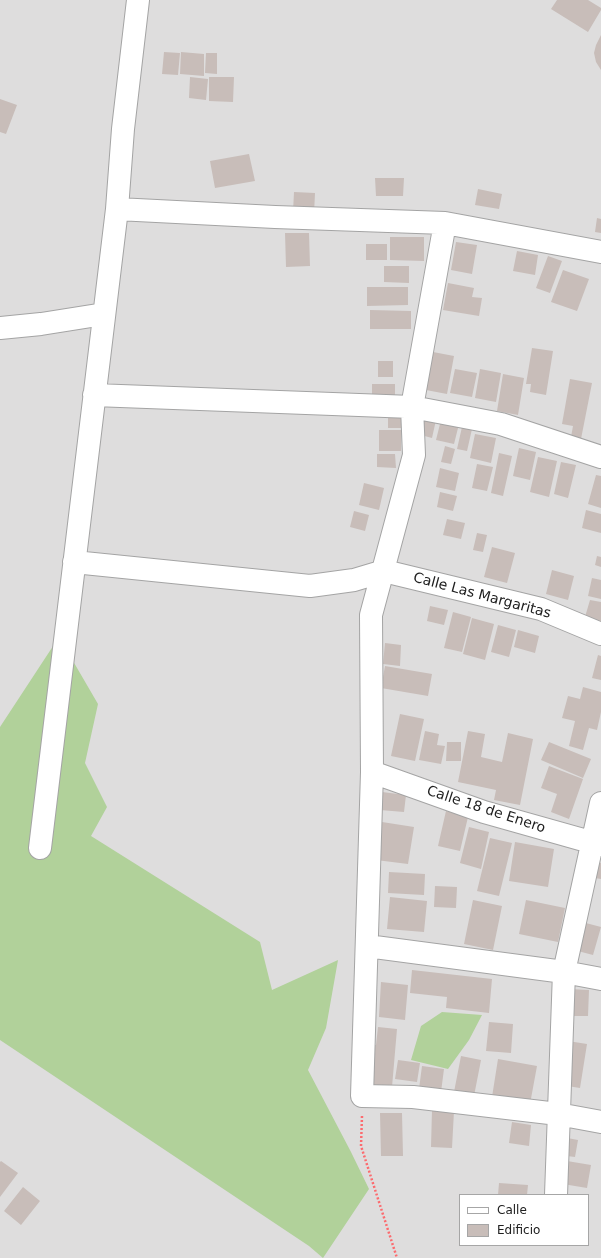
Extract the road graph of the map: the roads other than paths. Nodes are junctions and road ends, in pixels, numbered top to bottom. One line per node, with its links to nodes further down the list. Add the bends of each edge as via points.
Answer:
1 (138, 0): 2 (street)
2 (117, 208): 3 (street, via 275,217); 5 (street)
3 (445, 222): 4 (street); 8 (street)
4 (601, 252)
5 (104, 314): 6 (street); 7 (street)
6 (0, 328)
7 (94, 395): 8 (street); 10 (street)
8 (412, 407): 9 (street, via 501,424); 11 (street, via 414,456)
9 (601, 457)
10 (74, 562): 11 (street, via 310,586 354,580); 16 (street)
11 (384, 571): 12 (street, Calle Las Margaritas, via 541,609); 13 (street, via 370,615)
12 (601, 634)
13 (372, 772): 15 (street, Calle 18 de Enero, via 484,812); 17 (street)
14 (601, 803): 15 (street)
15 (597, 844): 18 (street)
16 (40, 848)
17 (367, 946): 18 (street); 20 (street, via 362,1096 413,1097)
18 (564, 972): 19 (street); 20 (street)
19 (601, 979)
20 (558, 1114): 21 (street); 22 (street)
21 (601, 1122)
22 (556, 1194)

